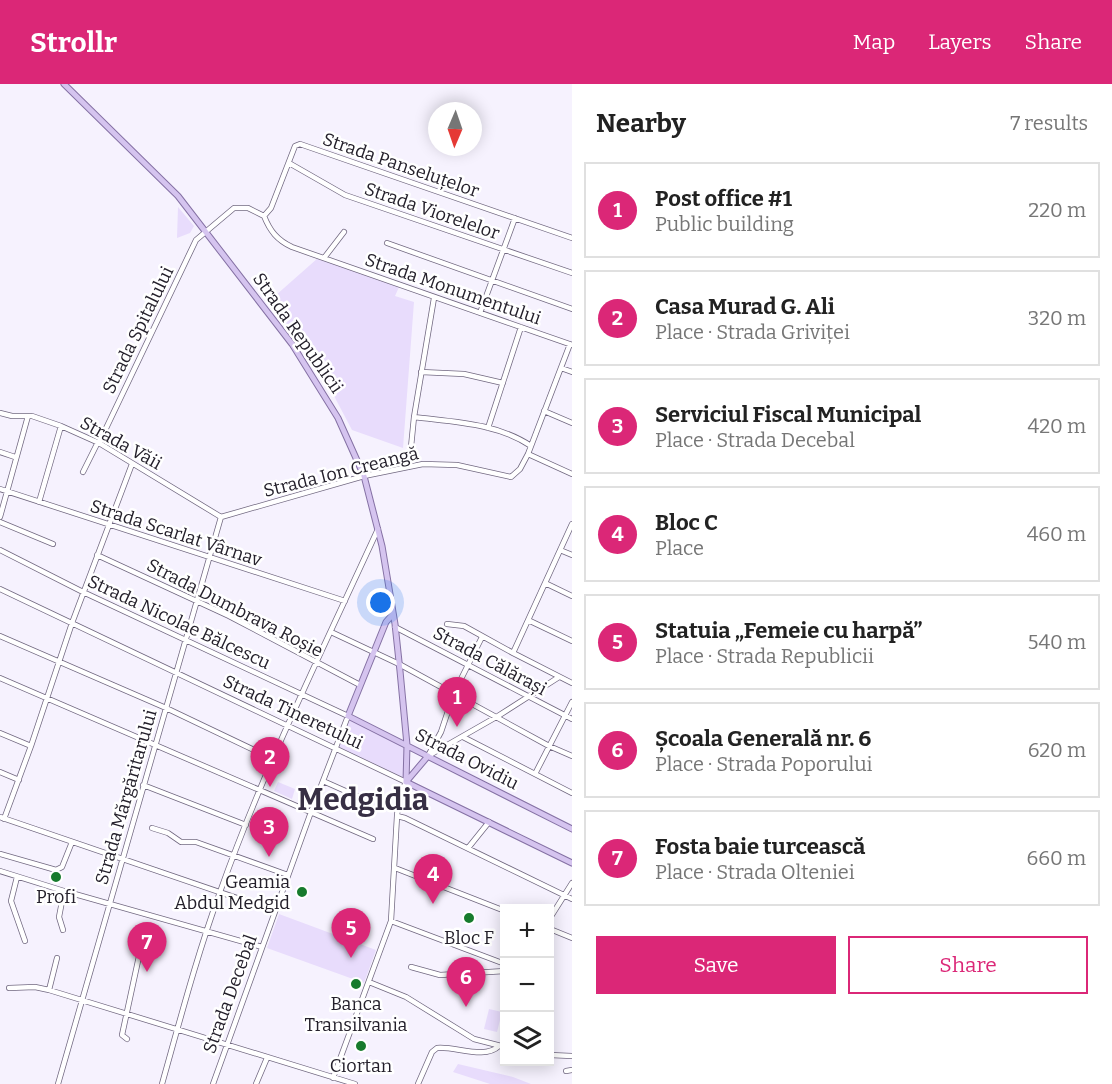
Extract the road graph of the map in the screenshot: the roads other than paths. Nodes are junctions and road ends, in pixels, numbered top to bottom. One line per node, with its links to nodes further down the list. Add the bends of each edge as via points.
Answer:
1 (64, 84): 5 (main road, Strada Republicii, via 160,176)
2 (289, 164): 3 (street, Strada Panseluțelor); 4 (street, Strada Panseluțelor, via 295,146 300,144); 9 (street, Strada Viorelelor, via 345,195)
3 (264, 216): 5 (street, Strada Spitalului, via 238,207); 10 (street, Strada Monumentului, via 277,239)
4 (515, 218): 7 (street, Strada Panseluțelor); 9 (street)
5 (206, 231): 29 (street, Strada Spitalului, via 196,240); 38 (main road, Strada Republicii, via 314,378 338,418)
6 (344, 232): 10 (street)
7 (572, 238)
8 (387, 243): 12 (street)
9 (503, 249): 11 (street, Strada Viorelelor); 12 (street)
10 (324, 258): 13 (street, Strada Monumentului)
11 (572, 273)
12 (492, 281): 14 (street); 15 (street)
13 (434, 298): 15 (street, Strada Monumentului); 19 (street)
14 (572, 309)
15 (480, 313): 16 (street, Strada Monumentului)
16 (521, 327): 17 (street, Strada Monumentului); 21 (street)
17 (571, 344): 18 (street)
18 (561, 368): 20 (street); 22 (street)
19 (421, 372): 21 (street, via 464,374); 25 (street)
20 (572, 372)
21 (503, 384): 28 (street)
22 (544, 411): 26 (street); 30 (street)
23 (0, 413): 24 (street, Strada Văii)
24 (28, 416): 27 (street, Strada Văii); 33 (street)
25 (414, 417): 28 (street); 35 (street)
26 (572, 423)
27 (61, 426): 29 (street, Strada Văii); 41 (street)
28 (488, 428): 30 (street)
29 (98, 443): 34 (street, Strada Văii); 36 (street)
30 (531, 446): 32 (street)
31 (0, 452): 33 (street)
32 (528, 454): 35 (street, Strada Ion Creangă, via 511,477 457,465 432,463); 37 (street)
33 (15, 457): 40 (street)
34 (132, 464): 43 (street, Strada Văii); 46 (street)
35 (409, 467): 38 (street, Strada Ion Creangă)
36 (83, 472)
37 (572, 474)
38 (364, 476): 43 (street, Strada Ion Creangă); 47 (main road, Strada Republicii)
39 (0, 489): 40 (street, Strada Scarlat Vârnav)
40 (6, 491): 41 (street, Strada Scarlat Vârnav); 42 (street)
41 (39, 502): 46 (street, Strada Scarlat Vârnav)
42 (0, 516)
43 (221, 517): 53 (street, Strada Mărgăritarului)
44 (0, 522): 48 (street)
45 (572, 524): 50 (street)
46 (108, 525): 51 (street); 53 (street, Strada Scarlat Vârnav)
47 (378, 529): 59 (street); 60 (main road, Strada Republicii)
48 (53, 544)
49 (0, 550): 56 (street, Strada Nicolae Bălcescu)
50 (560, 550): 52 (street); 54 (street)
51 (97, 555): 56 (street); 58 (street, Strada Dumbrava Roșie)
52 (572, 555)
53 (209, 558): 58 (street, Strada Mărgăritarului); 59 (street, Strada Scarlat Vârnav)
54 (545, 583): 57 (street); 61 (street)
55 (0, 589): 62 (street, Strada Tineretului)
56 (83, 592): 62 (street); 68 (street, Strada Nicolae Bălcescu)
57 (572, 596)
58 (197, 601): 68 (street, Strada Mărgăritarului); 73 (street, Strada Dumbrava Roșie)
59 (345, 601): 65 (street)
60 (393, 614): 64 (main road, Strada Republicii); 70 (main road, Strada Decebal)
61 (528, 620): 69 (street); 71 (street)
62 (72, 623): 72 (street); 76 (street, Strada Tineretului)
63 (447, 624): 67 (street, via 464,626)
64 (395, 627): 74 (main road, Strada Republicii); 75 (street, Strada Călărași)
65 (331, 632): 70 (street); 73 (street)
66 (0, 636): 72 (street)
67 (482, 637): 71 (street); 75 (street)
68 (186, 640): 76 (street, Strada Mărgăritarului); 82 (street, Strada Nicolae Bălcescu)
69 (572, 641)
70 (374, 652): 74 (street); 80 (main road, Strada Decebal)
71 (513, 653): 77 (street)
72 (59, 662): 84 (street); 86 (street)
73 (316, 663): 80 (street, Strada Dumbrava Roșie); 82 (street)
74 (399, 664): 81 (street); 96 (main road, Strada Republicii)
75 (469, 664): 81 (street); 83 (street, Strada Călărași)
76 (176, 673): 86 (street, Strada Mărgăritarului); 91 (street, Strada Tineretului)
77 (559, 677): 79 (street); 83 (street)
78 (0, 678): 84 (street)
79 (572, 683)
80 (360, 685): 87 (main road, Strada Decebal)
81 (454, 693): 88 (street); 100 (street)
82 (302, 694): 87 (street, Strada Nicolae Bălcescu); 91 (street)
83 (530, 697): 88 (street); 89 (street, Strada Călărași)
84 (48, 698): 94 (street); 95 (street)
85 (572, 702): 89 (street)
86 (166, 708): 94 (street, Strada Mărgăritarului); 102 (street)
87 (348, 716): 96 (main road, Strada Ovidiu); 98 (street, Strada Decebal)
88 (498, 716): 93 (street); 97 (street)
89 (565, 716): 90 (street, Strada Călărași); 97 (street)
90 (572, 719)
91 (288, 726): 98 (street, Strada Tineretului); 102 (street)
92 (0, 733): 95 (street)
93 (463, 737): 99 (street); 105 (street)
94 (155, 744): 109 (street, Strada Mărgăritarului); 110 (street)
95 (31, 746): 106 (street)
96 (407, 746): 100 (main road, Strada Ovidiu); 108 (main road, Strada Republicii)
97 (549, 746): 101 (street); 105 (street)
98 (335, 749): 107 (street, Strada Decebal); 108 (street, Strada Tineretului)
99 (439, 750): 100 (street); 103 (street)
100 (428, 756): 103 (main road, Strada Ovidiu); 108 (main road)
101 (572, 756)
102 (273, 759): 110 (street)
103 (438, 761): 119 (main road, Strada Ovidiu)
104 (0, 772): 106 (street)
105 (535, 774): 111 (street)
106 (19, 780): 115 (street)
107 (322, 781): 112 (street); 113 (street, Strada Decebal)
108 (406, 782): 114 (street, Strada Republicii); 116 (main road, Strada Tineretului)
109 (143, 785): 117 (street); 125 (street, Strada Mărgăritarului)
110 (260, 790): 113 (street); 117 (street)
111 (572, 793)
112 (359, 797)
113 (310, 812): 120 (street); 129 (street, Strada Decebal)
114 (397, 816): 122 (street); 127 (street, Strada Republicii)
115 (2, 818): 121 (street)
116 (489, 822): 122 (street); 126 (main road, Strada Tineretului)
117 (246, 825): 124 (street)
118 (153, 828): 124 (street, via 181,842 193,841)
119 (572, 829)
120 (373, 839)
121 (72, 842): 123 (street, via 62,867 56,870); 125 (street)
122 (468, 848): 134 (street)
123 (0, 854)
124 (234, 855): 129 (street); 133 (street)
125 (123, 858): 133 (street); 136 (street, Strada Mărgăritarului)
126 (572, 863)
127 (395, 868): 137 (street); 140 (street, Strada Republicii)
128 (0, 871): 130 (street)
129 (288, 875): 139 (street, Strada Decebal)
130 (17, 877): 132 (street); 145 (street, via 11,901)
131 (572, 883): 134 (street)
132 (64, 891): 136 (street); 141 (street, via 59,917)
133 (220, 893): 139 (street); 142 (street)
134 (564, 895): 135 (street); 138 (street)
135 (572, 899)
136 (110, 904): 142 (street); 155 (street, Strada Mărgăritarului)
137 (500, 909)
138 (554, 910)
139 (275, 911): 147 (street, Strada Decebal)
140 (392, 921): 149 (street); 152 (street, Strada Republicii)
141 (63, 930)
142 (207, 931): 147 (street); 157 (street)
143 (554, 931): 144 (street)
144 (572, 938)
145 (25, 941)
146 (141, 947): 156 (street)
147 (262, 947): 159 (street, Strada Decebal)
148 (57, 958): 154 (street)
149 (500, 962)
150 (411, 967): 151 (street, via 440,975)
151 (500, 971)
152 (369, 982): 160 (street, via 406,997 466,1035); 165 (street, Strada Republicii)
153 (9, 988): 154 (street)
154 (49, 990): 155 (street)
155 (83, 1000): 156 (street); 166 (street, Strada Mărgăritarului)
156 (128, 1014): 157 (street); 158 (street, via 122,1035)
157 (178, 1030): 159 (street); 167 (street)
158 (127, 1040)
159 (227, 1044): 164 (street); 168 (street, Strada Decebal)
160 (500, 1045)
161 (500, 1047): 171 (street, via 485,1052 437,1048)
162 (554, 1055): 163 (street)
163 (572, 1056)
164 (267, 1058): 165 (street); 169 (street)
165 (333, 1078): 170 (street)
166 (58, 1084)
167 (162, 1084)
168 (213, 1084)
169 (256, 1084)
170 (355, 1084)
171 (418, 1084)

